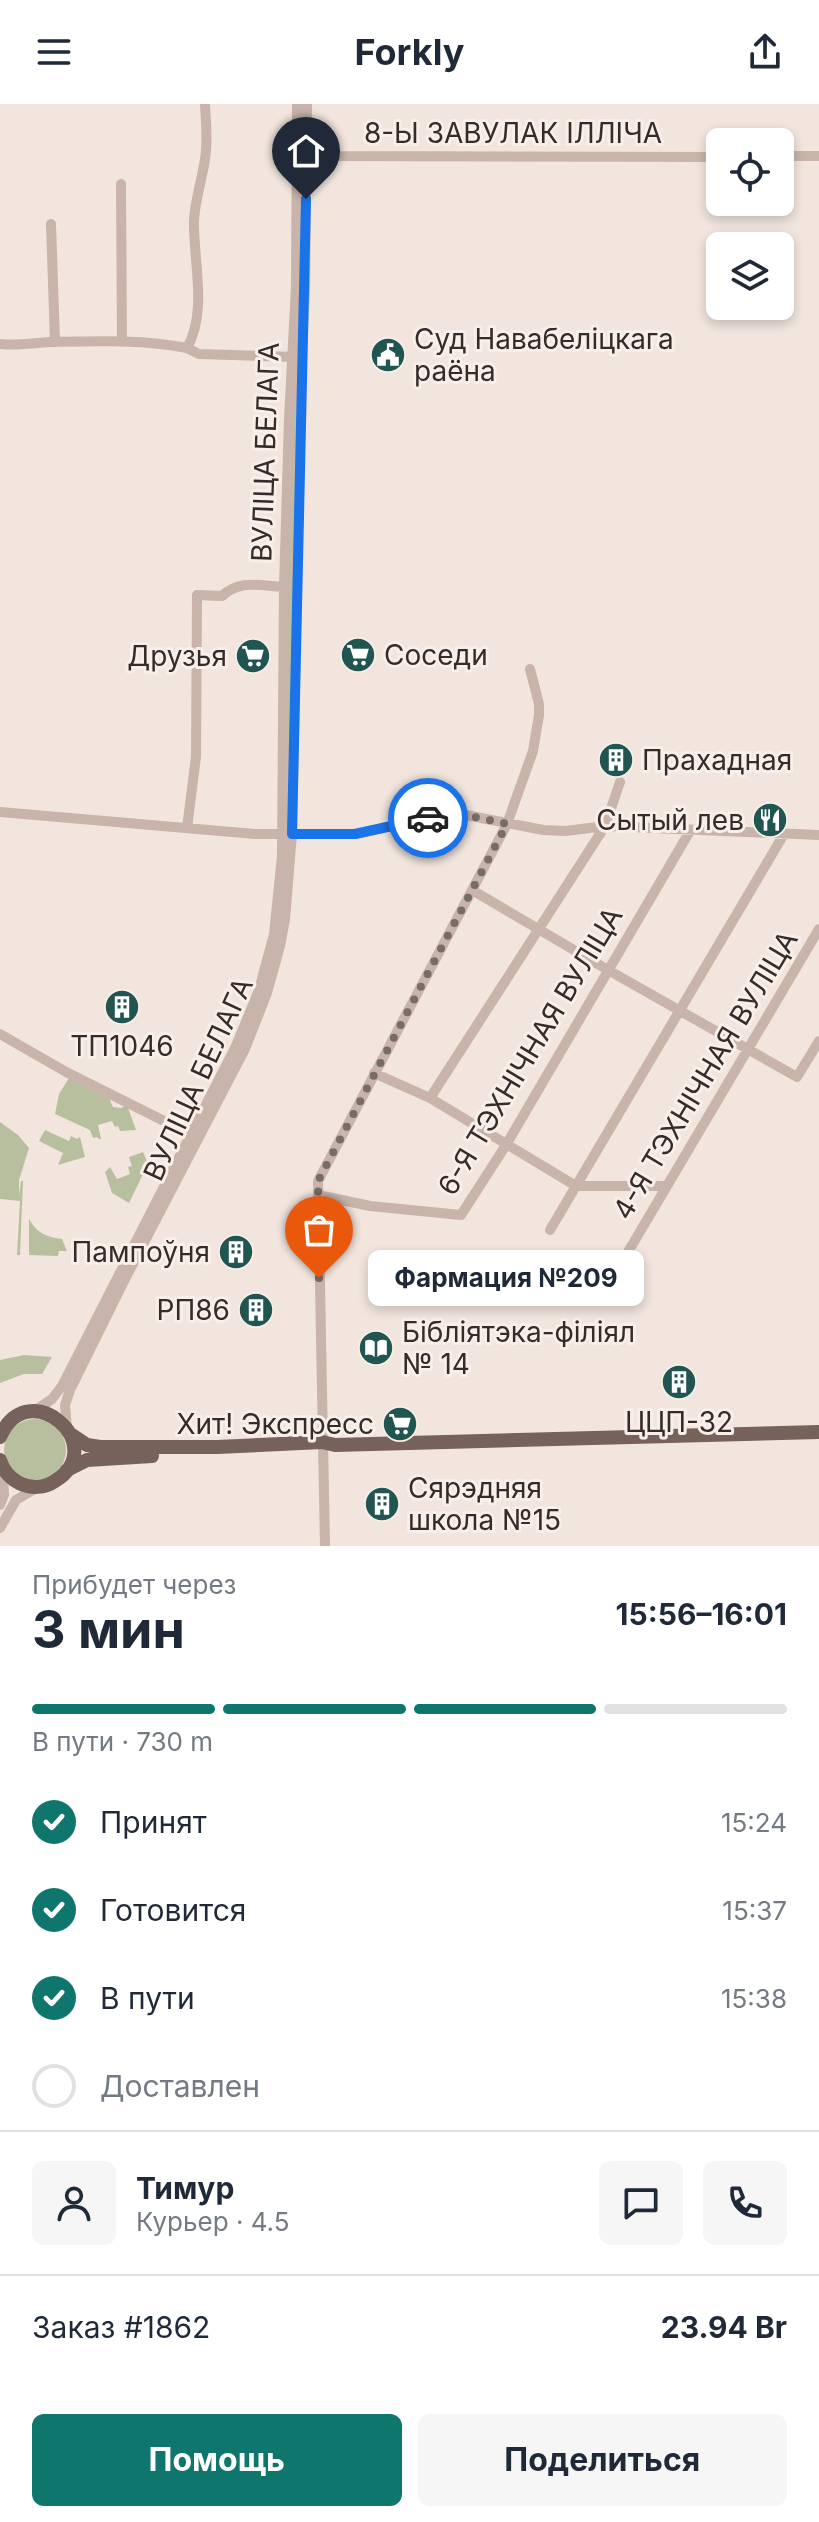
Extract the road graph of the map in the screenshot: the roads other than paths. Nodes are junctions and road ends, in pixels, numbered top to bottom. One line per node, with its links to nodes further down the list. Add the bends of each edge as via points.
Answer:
1 (205, 104): 13 (street, via 206,158 194,222 196,321)
2 (297, 104): 14 (street, ВУЛІЦА БЕЛАГА)
3 (307, 104): 4 (street, ВУЛІЦА БЕЛАГА)
4 (306, 154): 7 (street, 8-Ы ЗАВУЛАК ІЛЛІЧА); 14 (street, ВУЛІЦА БЕЛАГА)
5 (794, 156): 6 (street)
6 (819, 156)
7 (706, 157)
8 (121, 184): 11 (street)
9 (51, 224): 10 (street)
10 (55, 342): 11 (street); 12 (street)
11 (122, 342): 13 (street)
12 (0, 344)
13 (187, 348): 14 (street, via 199,354)
14 (297, 357): 15 (street, ВУЛІЦА БЕЛАГА); 23 (street, ВУЛІЦА БЕЛАГА)
15 (284, 587): 21 (street, via 243,584 222,596 197,595 196,757); 23 (street, ВУЛІЦА БЕЛАГА)
16 (530, 669): 19 (street, via 539,715 533,751)
17 (620, 782): 20 (street)
18 (0, 812): 21 (street)
19 (507, 824): 20 (street, via 566,831); 23 (street, via 461,814 355,834); 26 (street)
20 (605, 826): 22 (street); 28 (street)
21 (187, 828): 23 (street)
22 (690, 831): 24 (street); 29 (street, 6-Я ТЭХНІЧНАЯ ВУЛІЦА)
23 (287, 834): 36 (street, ВУЛІЦА БЕЛАГА, via 274,934 259,990); 45 (street, ВУЛІЦА БЕЛАГА, via 285,919 267,993 236,1066 70,1390 65,1405)
24 (784, 834): 25 (street); 30 (street)
25 (819, 835)
26 (472, 890): 28 (street); 34 (street)
27 (819, 929): 33 (street, 4-Я ТЭХНІЧНАЯ ВУЛІЦА)
28 (539, 930): 29 (street); 35 (street)
29 (608, 970): 30 (street); 37 (street, 6-Я ТЭХНІЧНАЯ ВУЛІЦА)
30 (680, 1009): 33 (street); 38 (street)
31 (0, 1034): 36 (street)
32 (819, 1041): 33 (street, via 797,1077)
33 (747, 1049): 39 (street, 4-Я ТЭХНІЧНАЯ ВУЛІЦА)
34 (374, 1073): 35 (street); 40 (street, via 318,1181)
35 (430, 1098): 37 (street)
36 (192, 1134): 43 (street, ВУЛІЦА БЕЛАГА, via 62,1386)
37 (506, 1145): 38 (street); 40 (street, 6-Я ТЭХНІЧНАЯ ВУЛІЦА, via 461,1215)
38 (576, 1186): 39 (street); 41 (street)
39 (666, 1186): 42 (street, 4-Я ТЭХНІЧНАЯ ВУЛІЦА)
40 (318, 1195): 47 (street)
41 (550, 1230)
42 (605, 1285)
43 (33, 1412): 44 (main road); 45 (main road, via 49,1414)
44 (2, 1430)
45 (70, 1432): 47 (main road, via 87,1445 100,1447); 49 (main road, via 73,1457)
46 (819, 1432): 47 (main road)
47 (326, 1445): 49 (main road, via 296,1452 87,1460); 53 (street)
48 (1, 1464): 50 (main road, via 16,1481); 51 (street)
49 (67, 1470): 50 (main road)
50 (38, 1487): 52 (street, via 16,1500)
51 (0, 1505)
52 (0, 1528)
53 (325, 1546)

